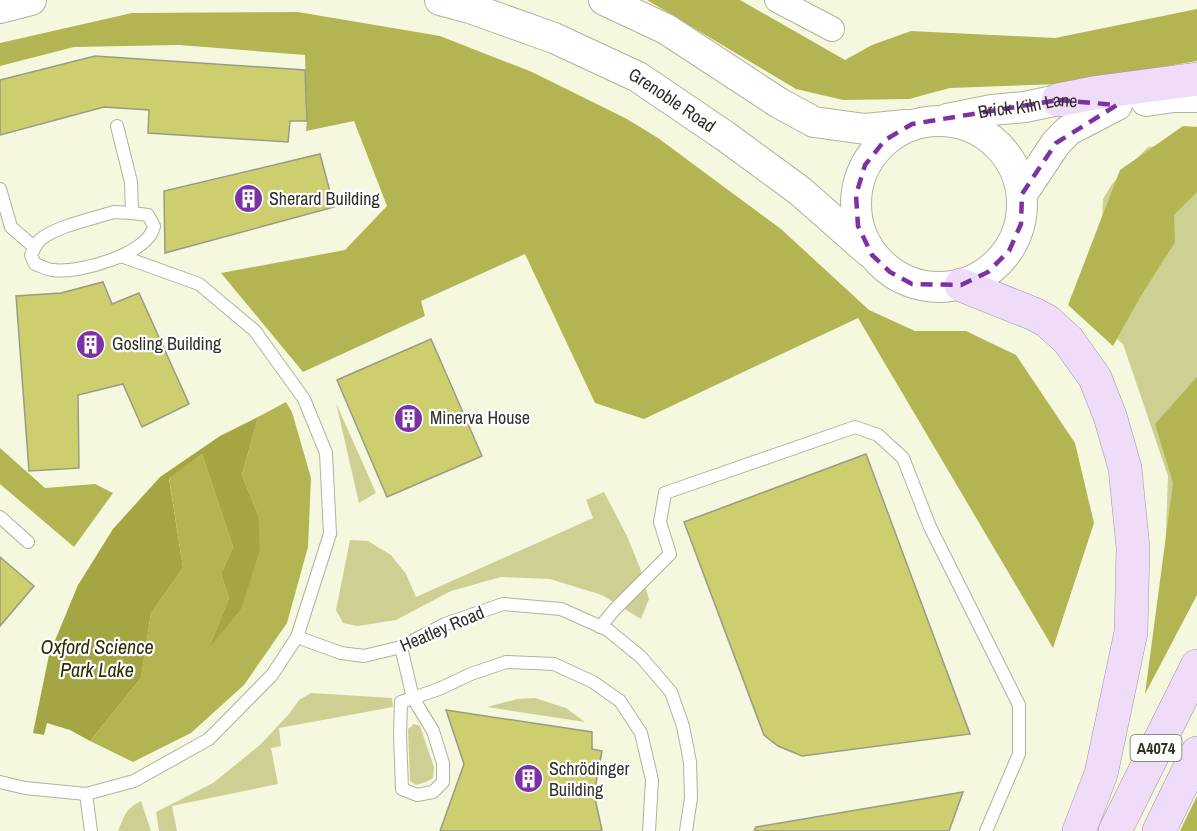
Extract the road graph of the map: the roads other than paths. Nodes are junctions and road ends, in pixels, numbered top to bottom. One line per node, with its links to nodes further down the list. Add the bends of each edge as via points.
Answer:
1 (31, 0): 5 (street)
2 (440, 0): 18 (street, Grenoble Road, via 554,38 638,77 800,191)
3 (604, 0): 12 (street, via 666,29 814,122 866,129)
4 (777, 0): 6 (street)
5 (0, 8)
6 (832, 29)
7 (1197, 79): 9 (main road)
8 (1197, 97): 10 (street, Brick Kiln Lane)
9 (1058, 100): 10 (street, Brick Kiln Lane); 11 (street, Brick Kiln Lane)
10 (1117, 105): 15 (street, Brick Kiln Lane, via 1069,130)
11 (941, 120): 12 (street); 15 (street, via 970,126 996,142 1014,166)
12 (912, 124): 18 (street, via 885,140 865,165 856,195 858,226)
13 (117, 126): 16 (lane, via 131,183)
14 (0, 189): 17 (lane, via 11,227)
15 (1022, 194): 20 (street, via 1021,224 1009,251 988,272)
16 (132, 213): 17 (lane, via 114,212 79,222 51,233); 19 (lane, via 148,215 153,231)
17 (34, 247): 19 (lane, via 35,264 52,270 85,268)
18 (872, 255): 20 (street, via 890,272 912,284 937,288)
19 (122, 256): 24 (lane, via 199,284 255,331 304,399 326,453 330,534)
20 (961, 285): 35 (main road, via 1034,314 1068,340 1095,378 1125,468 1133,549 1131,632 1101,774)
21 (0, 517): 22 (lane)
22 (28, 542)
23 (600, 627): 25 (lane, Heatley Road, via 561,609 503,604 445,624); 33 (lane, Heatley Road, via 641,657 671,692 690,762 691,798); 34 (lane, via 670,554 660,522 665,493 855,428 878,435 903,458 930,527 1019,705 1019,754)
24 (297, 637): 25 (lane, Heatley Road, via 341,653 364,656); 30 (lane, via 272,675 209,739 134,782)
25 (401, 647): 27 (lane)
26 (1197, 666): 36 (main road, A4074)
27 (413, 698): 27 (lane, via 401,702 402,789 417,795 433,792 443,782 443,763 433,731); 32 (lane, via 506,662 554,664 593,682 620,701 641,733 652,780)
28 (1197, 753): 37 (main road, A4074)
29 (0, 782): 30 (lane)
30 (86, 794): 31 (lane)
31 (91, 831)
32 (649, 831)
33 (686, 831)
34 (986, 831)
35 (1079, 831)
36 (1115, 831)
37 (1159, 831)

